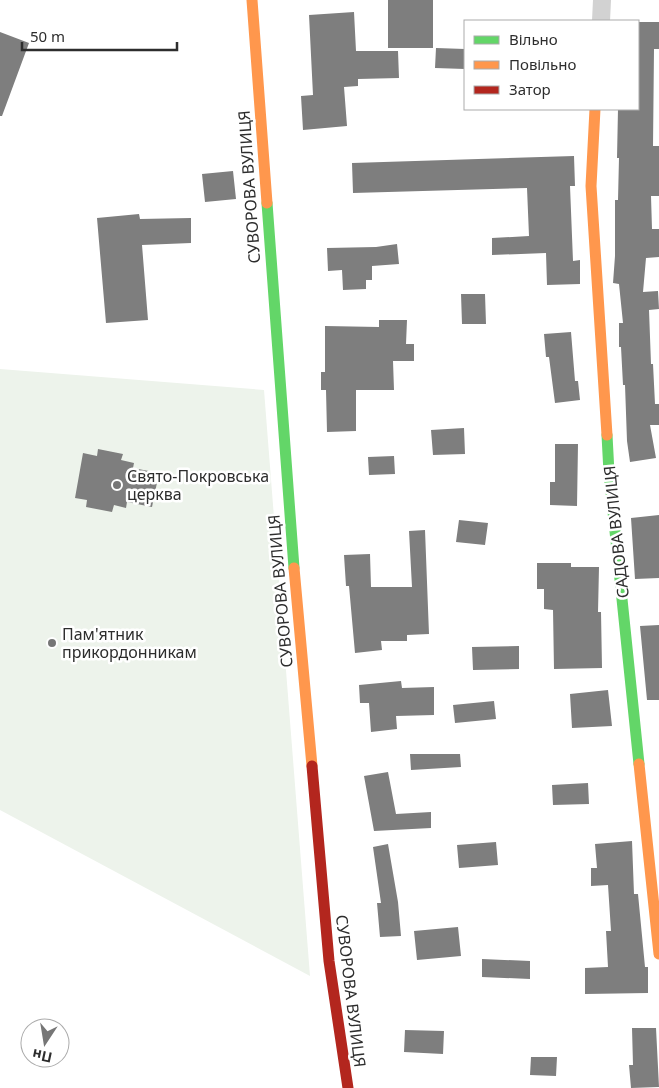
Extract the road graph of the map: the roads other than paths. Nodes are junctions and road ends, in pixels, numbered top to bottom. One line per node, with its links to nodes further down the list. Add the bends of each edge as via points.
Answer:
1 (252, 0): 6 (street, СУВОРОВА ВУЛИЦЯ, via 288,494 329,962)
2 (602, 0): 3 (street)
3 (601, 20)
4 (596, 110): 5 (street, САДОВА ВУЛИЦЯ, via 591,186 609,473)
5 (659, 954)
6 (348, 1088)

